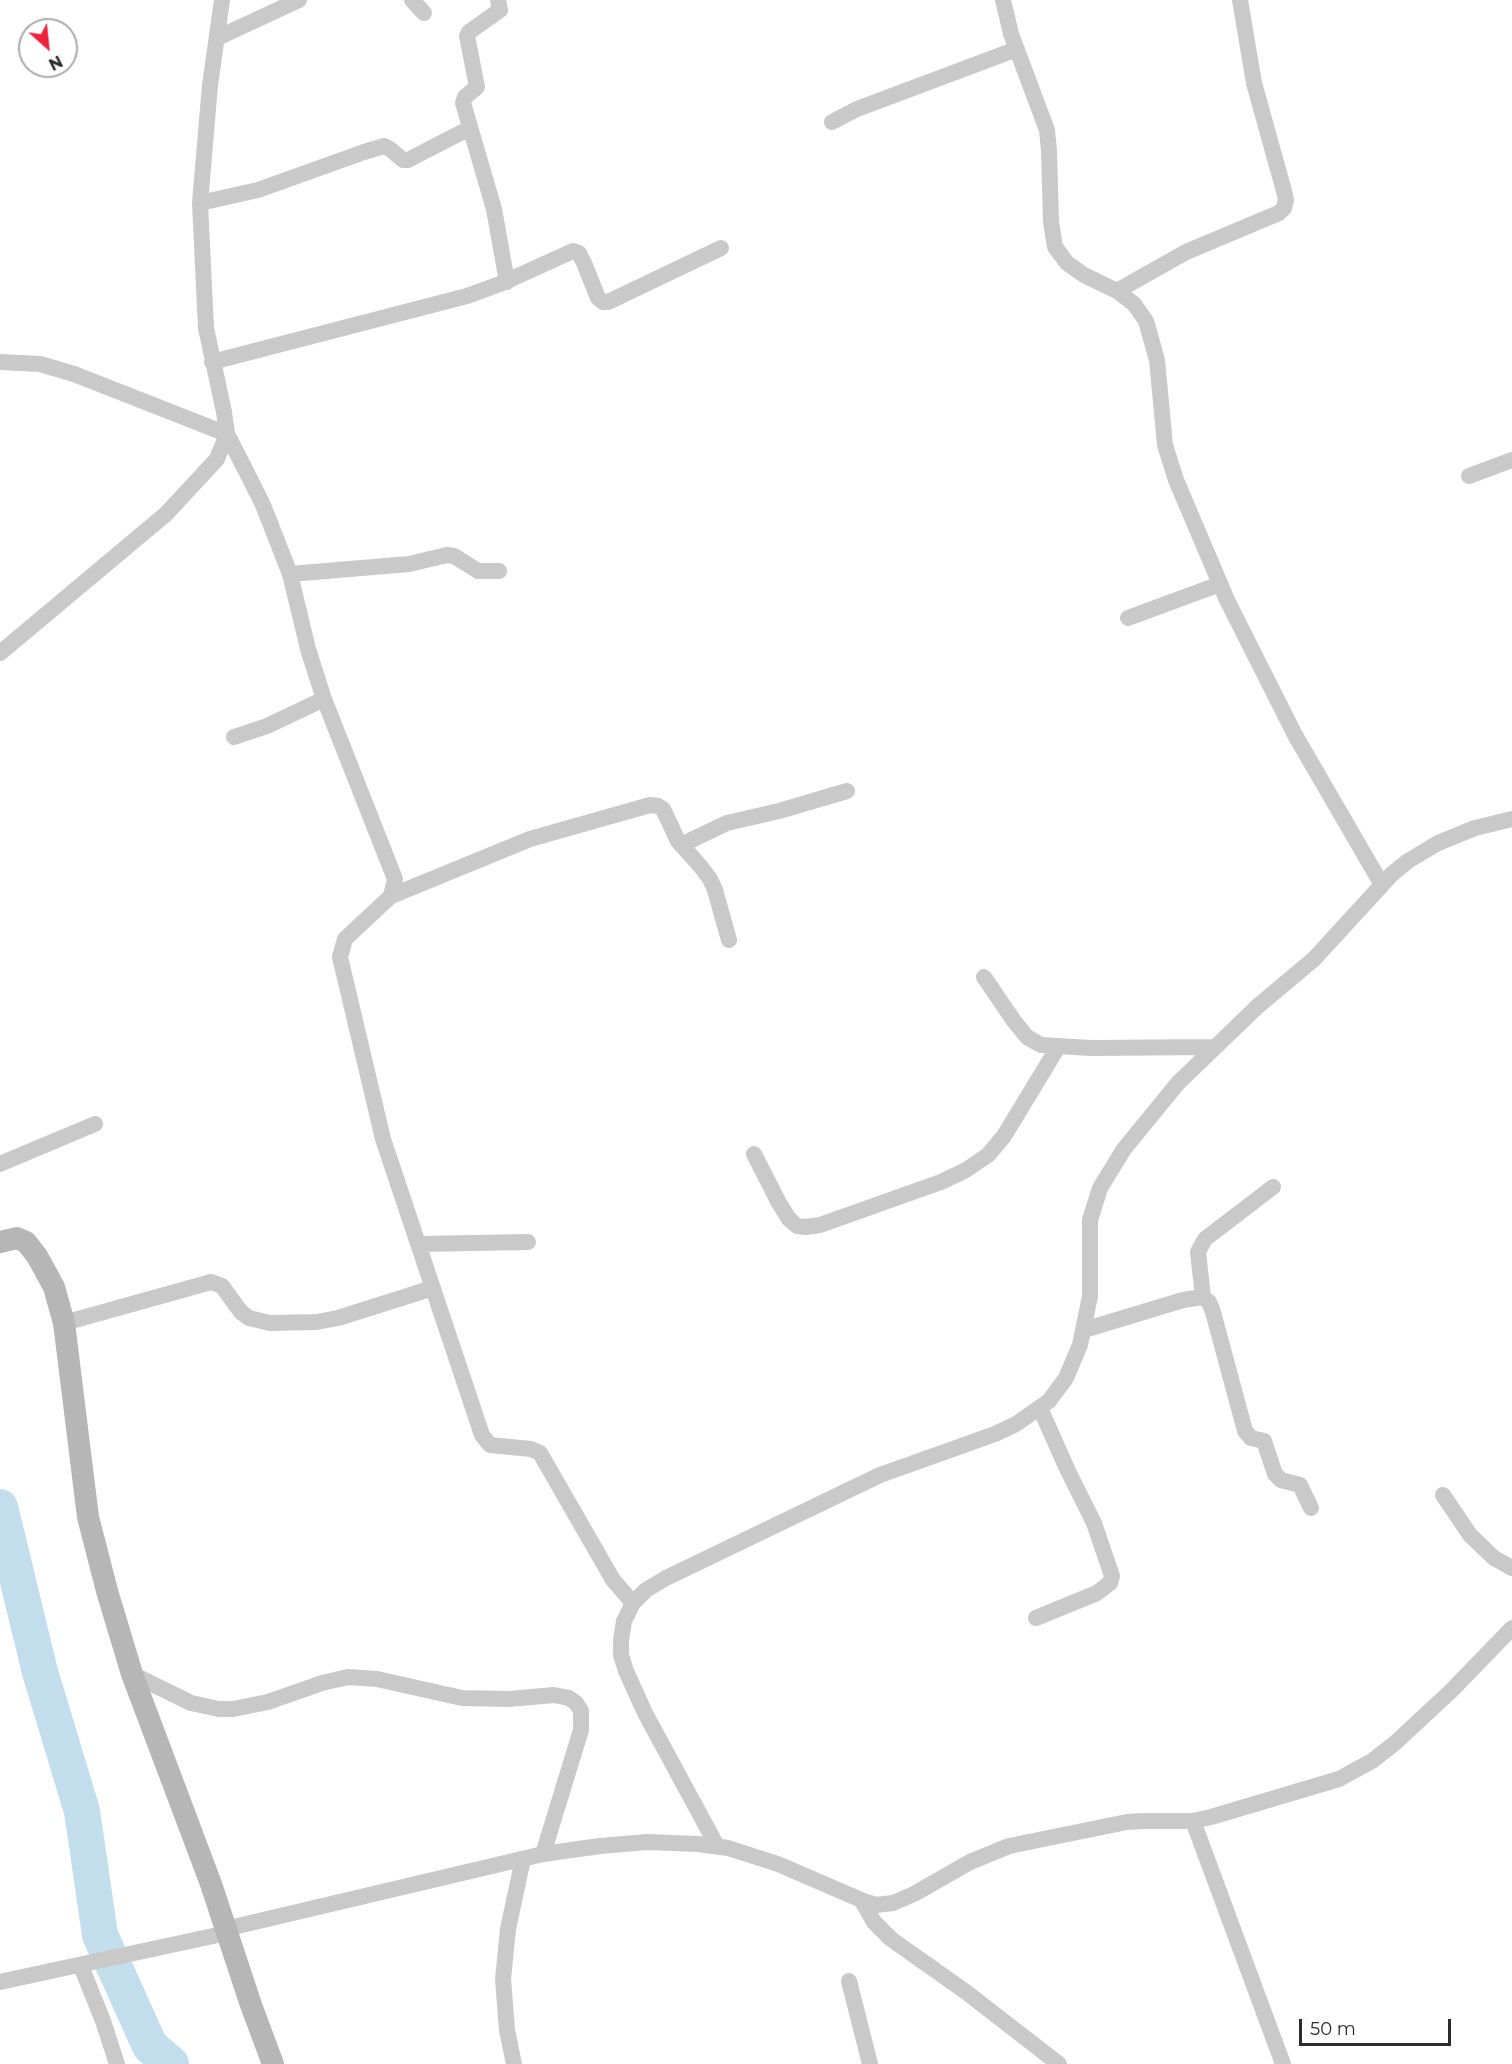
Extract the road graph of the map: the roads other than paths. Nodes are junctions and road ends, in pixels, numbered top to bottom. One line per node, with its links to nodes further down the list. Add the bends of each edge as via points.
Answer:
1 (222, 0): 8 (street)
2 (299, 0): 8 (street)
3 (412, 0): 7 (street)
4 (498, 0): 11 (street, via 500,10 467,36 477,87 463,100)
5 (1003, 0): 9 (street)
6 (1240, 0): 15 (street, via 1254,83 1286,200 1284,208 1186,252)
7 (424, 13)
8 (217, 38): 12 (street)
9 (1017, 49): 10 (street); 15 (street, via 1047,130 1055,248 1084,275)
10 (832, 122)
11 (470, 128): 12 (street, via 408,160 380,147 258,190); 14 (street, via 494,209)
12 (200, 203): 17 (street, via 205,315)
13 (721, 248): 14 (street, via 608,302 598,298 584,263 573,251)
14 (507, 282): 17 (street, via 467,296)
15 (1117, 291): 23 (street, via 1134,304 1151,334 1165,446)
16 (0, 362): 18 (street, via 40,364 74,374)
17 (212, 362): 18 (street)
18 (227, 434): 22 (street, via 263,505); 25 (street, via 217,459 166,514)
19 (1512, 460): 20 (street)
20 (1469, 476)
21 (499, 572): 22 (street, via 478,571 447,555 409,564)
22 (290, 574): 26 (street)
23 (1220, 584): 24 (street); 31 (street, via 1295,735)
24 (1128, 618)
25 (0, 653)
26 (324, 699): 27 (street); 32 (street, via 392,870)
27 (234, 737)
28 (848, 791): 30 (street, via 727,823)
29 (1512, 819): 31 (street, via 1438,843 1408,861)
30 (681, 845): 32 (street, via 663,809 650,805 530,839); 33 (street, via 715,890)
31 (1382, 885): 36 (street, via 1314,959)
32 (391, 896): 43 (street, via 345,939 340,957 380,1130)
33 (729, 940)
34 (984, 976): 35 (street, via 1028,1037 1041,1046)
35 (1058, 1047): 36 (street); 38 (street, via 1004,1136 988,1155 941,1182 831,1221 797,1226 778,1203)
36 (1214, 1047): 47 (street, via 1178,1083 1124,1149 1100,1188 1090,1220 1089,1296)
37 (95, 1124): 39 (street)
38 (754, 1154)
39 (0, 1164)
40 (1273, 1187): 45 (street, via 1204,1239 1198,1252)
41 (0, 1242): 46 (main road, via 17,1238 30,1246 49,1277)
42 (528, 1242): 43 (street)
43 (418, 1244): 44 (street)
44 (433, 1288): 46 (street, via 338,1318 270,1323 249,1318 222,1286 212,1282); 52 (street, via 485,1441 497,1447 540,1453 613,1580)
45 (1203, 1297): 47 (street); 50 (street, via 1213,1312 1245,1431 1251,1438 1264,1441 1275,1474 1281,1480 1300,1485)
46 (64, 1323): 55 (main road, via 88,1517)
47 (1084, 1330): 48 (street, via 1066,1378)
48 (1040, 1408): 52 (street, via 996,1434 880,1475 666,1578); 53 (street, via 1094,1523 1112,1576 1106,1588)
49 (1443, 1495): 51 (street, via 1470,1536)
50 (1311, 1508)
51 (1512, 1568)
52 (633, 1603): 57 (street, via 621,1640 626,1671)
53 (1036, 1617)
54 (1512, 1628): 56 (street, via 1451,1691 1372,1761 1339,1779)
55 (132, 1674): 58 (street, via 191,1703 226,1709 248,1707 348,1677 377,1679 462,1698 569,1698 581,1711 580,1730); 61 (main road)
56 (1193, 1821): 60 (street, via 1127,1822 1024,1842 986,1854 894,1903 876,1905); 70 (street)
57 (717, 1846): 58 (street, via 647,1842); 60 (street, via 778,1864)
58 (543, 1854): 59 (street)
59 (522, 1859): 61 (street); 67 (street, via 503,1979)
60 (862, 1901): 69 (street, via 874,1923 891,1939)
61 (226, 1931): 62 (street); 66 (main road)
62 (83, 1965): 64 (street); 65 (street)
63 (849, 1981): 68 (street)
64 (0, 1982)
65 (117, 2064)
66 (273, 2064)
67 (514, 2064)
68 (870, 2064)
69 (1059, 2064)
70 (1283, 2064)

